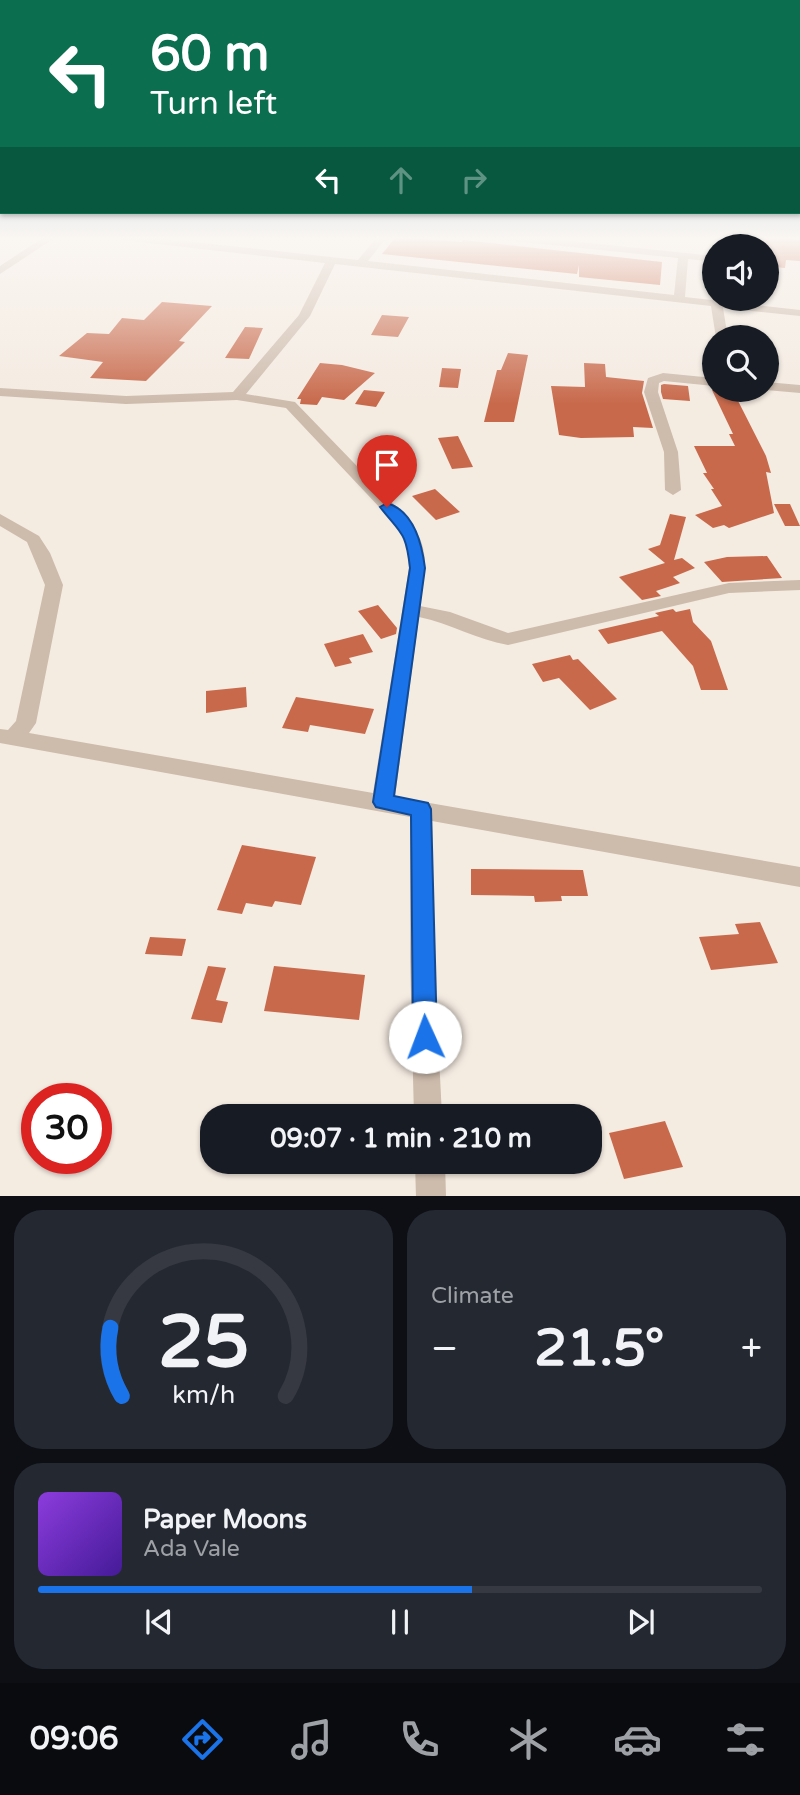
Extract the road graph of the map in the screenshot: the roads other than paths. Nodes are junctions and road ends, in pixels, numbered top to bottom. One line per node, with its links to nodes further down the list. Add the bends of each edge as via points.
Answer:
1 (318, 293): 12 (street, via 311,309)
2 (623, 293): 4 (street)
3 (680, 293): 4 (street)
4 (679, 299): 5 (street)
5 (702, 301)
6 (779, 310): 7 (street)
7 (800, 313)
8 (702, 381): 13 (street, via 663,377 653,381 651,392 671,452)
9 (779, 387): 10 (street)
10 (800, 389)
11 (0, 392): 12 (street, via 126,400)
12 (237, 396): 16 (street, via 290,405 405,525 415,542)
13 (673, 490)
14 (0, 519): 17 (street, via 33,539 54,585 26,723)
15 (800, 586): 16 (street, via 729,588 508,639)
16 (413, 610): 18 (street)
17 (7, 737): 18 (street)
18 (383, 802): 19 (street)
19 (421, 809): 20 (street); 21 (street)
20 (800, 877)
21 (428, 1104)
22 (430, 1174): 23 (street)
23 (431, 1196)

